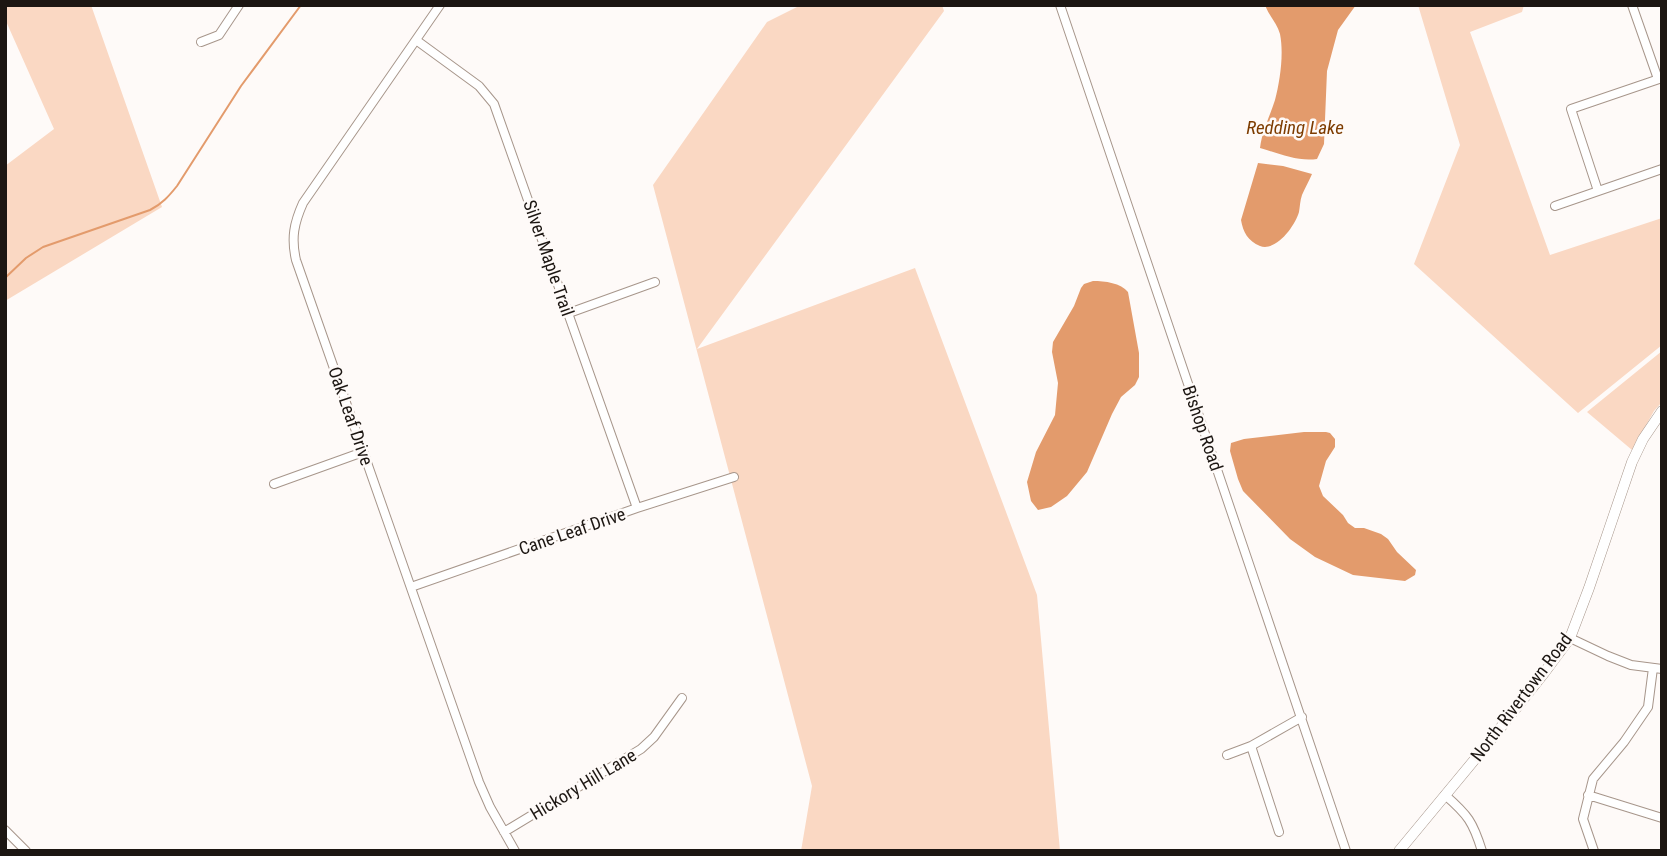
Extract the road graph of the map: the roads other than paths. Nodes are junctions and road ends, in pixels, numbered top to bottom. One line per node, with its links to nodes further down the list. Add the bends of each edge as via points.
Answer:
1 (239, 5): 6 (street, via 219,34)
2 (440, 5): 5 (street, Oak Leaf Drive)
3 (1059, 5): 22 (street, Bishop Road)
4 (1632, 5): 7 (street)
5 (416, 40): 12 (street, Silver Maple Trail, via 480,86 494,104); 14 (street, Oak Leaf Drive, via 303,203 293,231 296,260)
6 (201, 43)
7 (1660, 78): 9 (street, via 1571,109)
8 (1662, 169): 9 (street)
9 (1598, 191): 10 (street)
10 (1555, 206)
11 (655, 282): 12 (street)
12 (569, 313): 17 (street, Silver Maple Trail)
13 (1662, 411): 19 (street, North Rivertown Road, via 1632,462)
14 (363, 452): 16 (street); 18 (street, Oak Leaf Drive)
15 (734, 477): 17 (street, Cane Leaf Drive)
16 (274, 484)
17 (637, 508): 18 (street, Cane Leaf Drive)
18 (411, 587): 29 (street, Oak Leaf Drive, via 479,782)
19 (1570, 638): 20 (street, via 1631,665); 25 (street, North Rivertown Road)
20 (1657, 669): 26 (street, via 1648,707 1593,779)
21 (682, 698): 29 (street, Hickory Hill Lane, via 641,749)
22 (1302, 718): 23 (street); 33 (street, Bishop Road)
23 (1251, 746): 24 (street); 30 (street)
24 (1227, 755)
25 (1445, 795): 34 (street, North Rivertown Road); 35 (street, via 1467,815)
26 (1588, 795): 27 (street); 36 (street, via 1583,820)
27 (1662, 818)
28 (5, 830): 31 (street)
29 (504, 832): 32 (street, Oak Leaf Drive)
30 (1279, 832)
31 (26, 851)
32 (515, 851)
33 (1346, 851)
34 (1399, 851)
35 (1482, 851)
36 (1594, 851)

